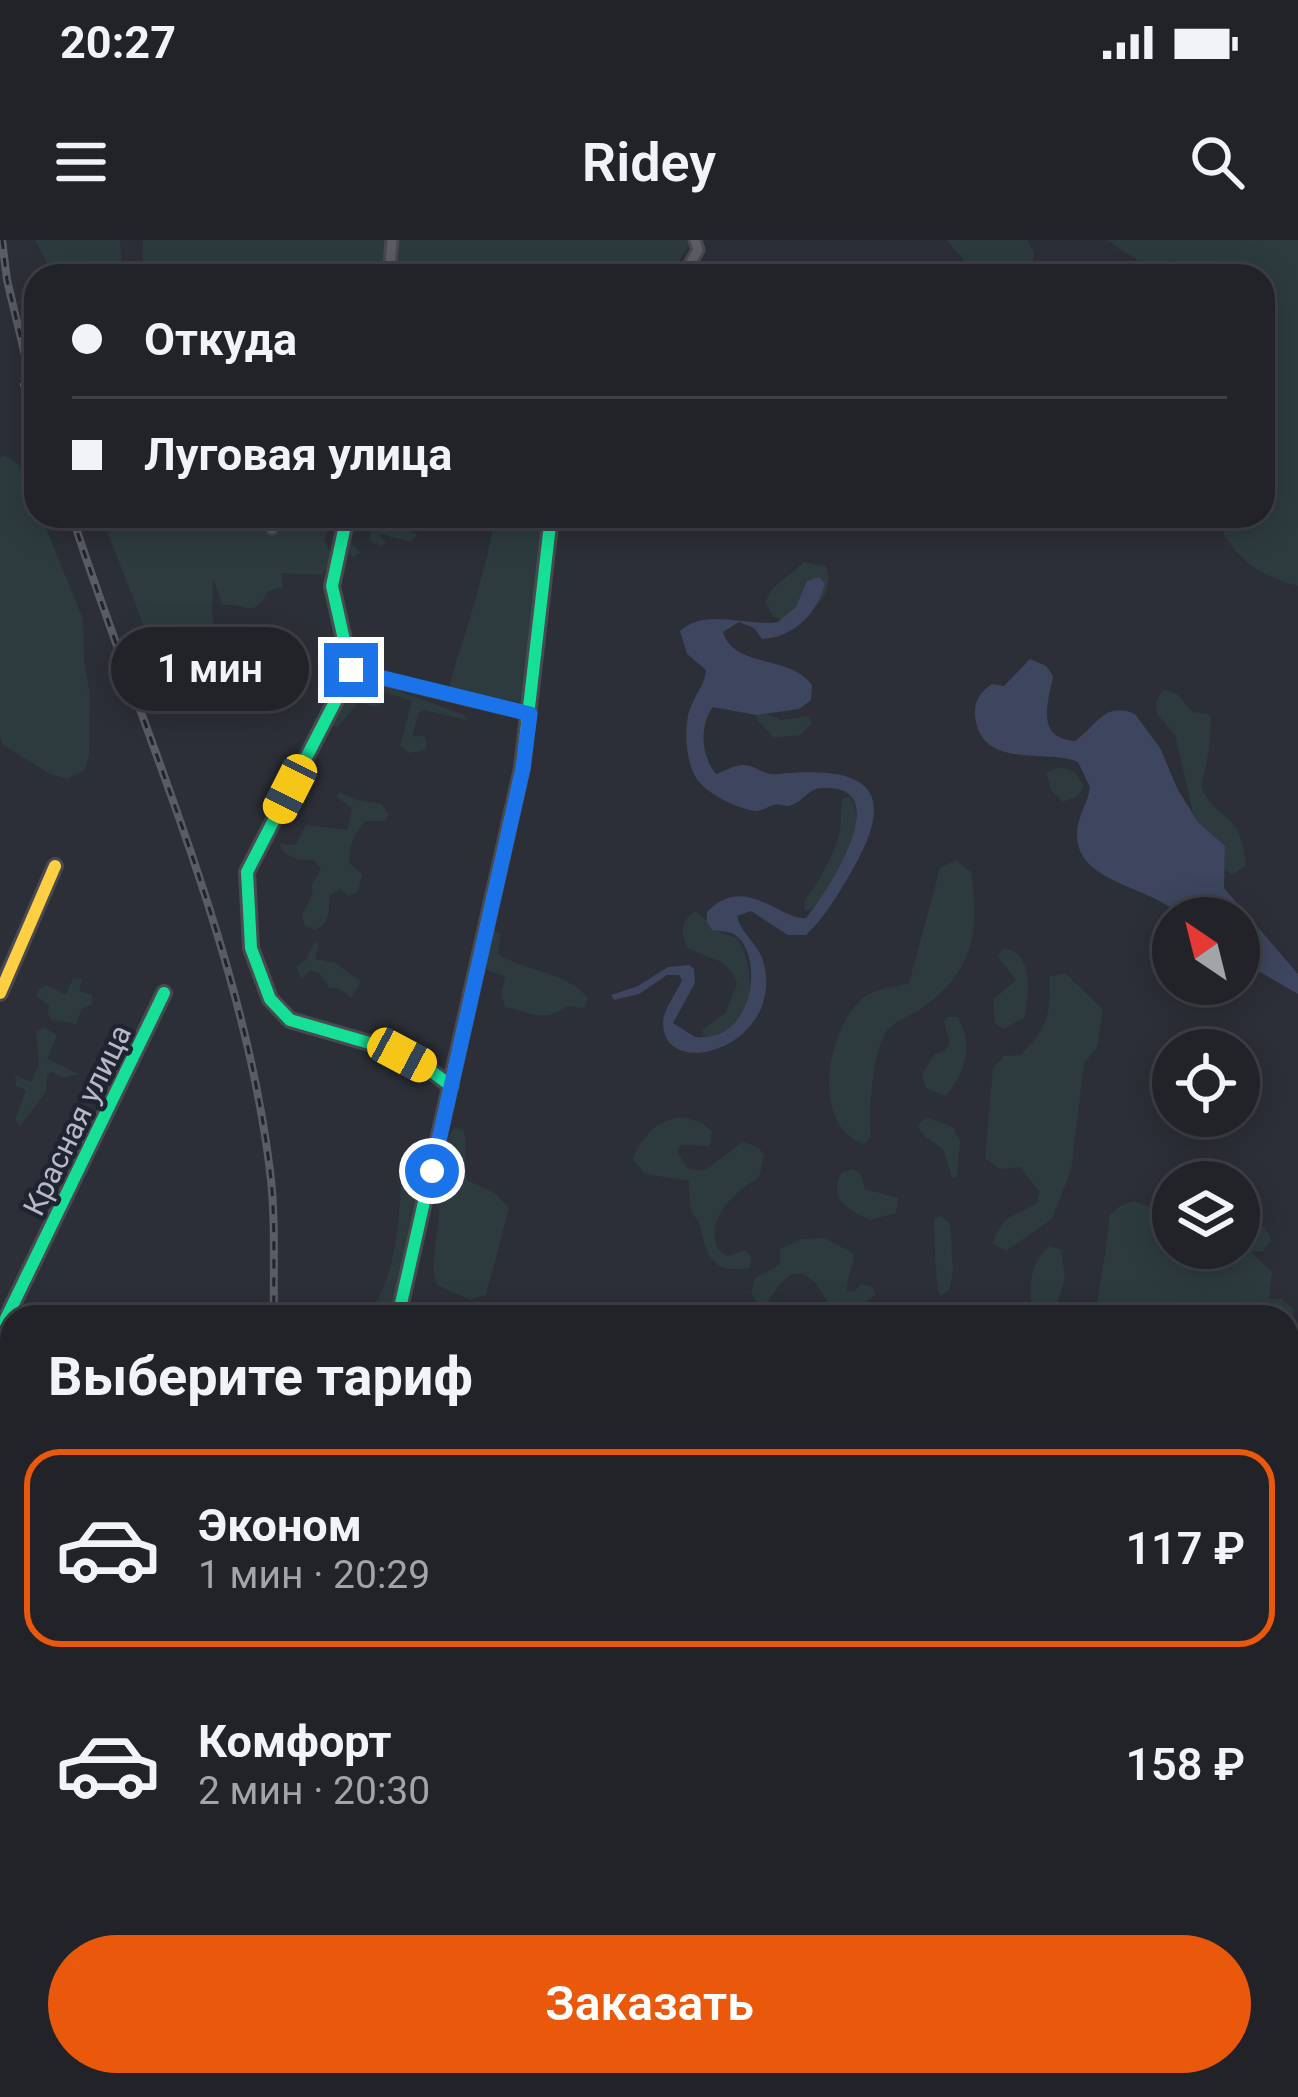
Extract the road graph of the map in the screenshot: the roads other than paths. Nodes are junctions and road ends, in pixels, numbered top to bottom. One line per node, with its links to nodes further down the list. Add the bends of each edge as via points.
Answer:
1 (344, 528): 3 (street, via 332,586)
2 (550, 528): 4 (street)
3 (351, 670): 4 (street); 8 (street, via 247,872 251,954 279,1012 325,1033 370,1041)
4 (530, 714): 8 (street)
5 (55, 866): 6 (street)
6 (0, 993)
7 (164, 993): 9 (street, Красная улица)
8 (451, 1086): 10 (street)
9 (13, 1305)
10 (401, 1305)

